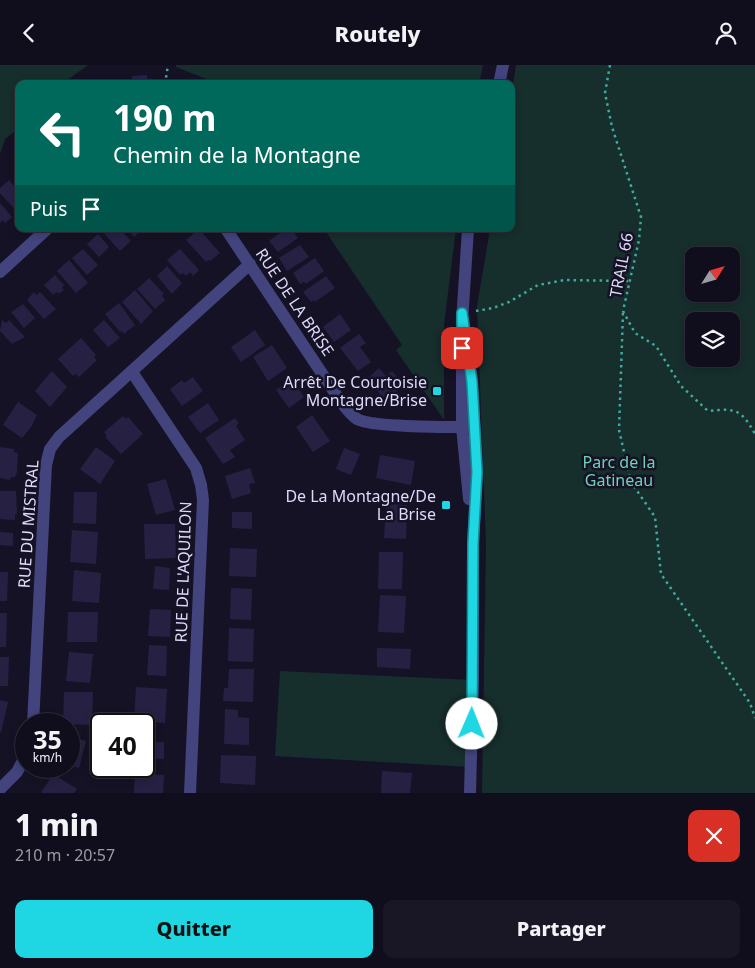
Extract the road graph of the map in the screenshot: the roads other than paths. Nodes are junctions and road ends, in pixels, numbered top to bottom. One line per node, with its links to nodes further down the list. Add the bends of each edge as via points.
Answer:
1 (503, 65): 2 (street)
2 (500, 80)
3 (44, 232): 7 (street)
4 (228, 232): 6 (street, RUE DE LA BRISE)
5 (468, 232): 9 (street, via 462,313 472,382)
6 (250, 264): 8 (street, RUE DU MISTRAL); 9 (street, RUE DE LA BRISE, via 348,411 358,419 382,424)
7 (0, 271)
8 (132, 372): 10 (street, RUE DU MISTRAL, via 59,437 50,449 46,465); 13 (street, RUE DE L'AQUILON, via 196,468 201,485 203,500)
9 (468, 427): 14 (street, via 477,472)
10 (34, 713)
11 (15, 774): 12 (street)
12 (0, 789)
13 (190, 793)
14 (470, 793)

